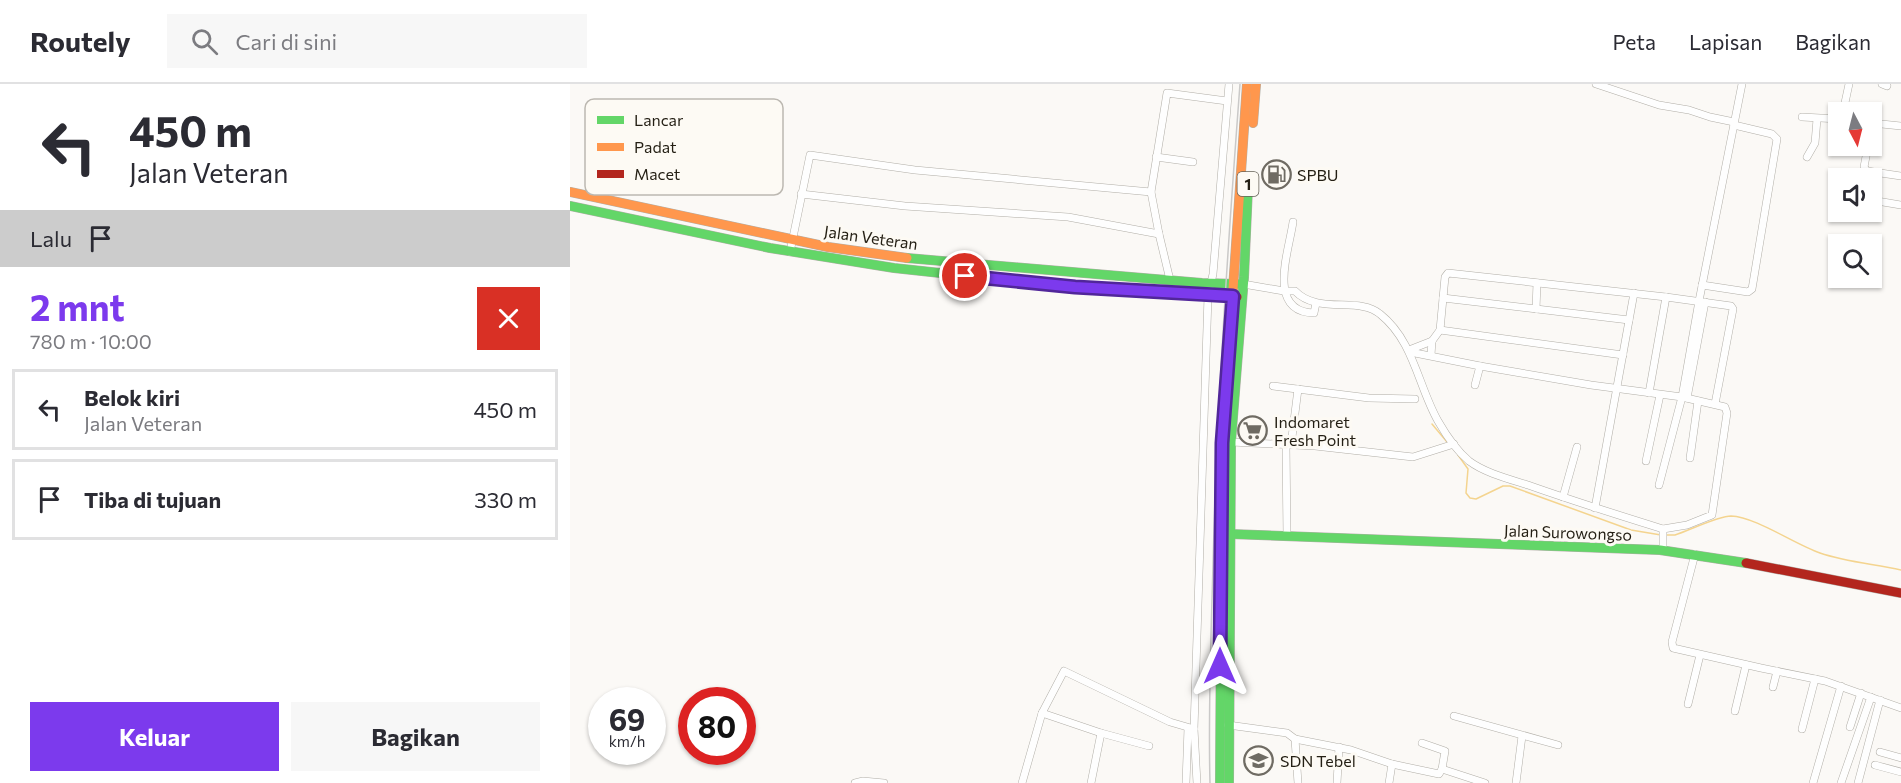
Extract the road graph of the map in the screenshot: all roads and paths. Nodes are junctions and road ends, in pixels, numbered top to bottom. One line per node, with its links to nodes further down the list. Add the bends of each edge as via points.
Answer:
1 (1228, 84): 7 (street)
2 (1247, 84): 33 (main road, 1)
3 (1256, 84): 33 (main road, 1)
4 (1596, 84): 12 (street)
5 (1742, 84): 12 (street)
6 (1849, 84): 8 (street)
7 (1227, 101): 16 (street, via 1167,93); 32 (street)
8 (1845, 102)
9 (1802, 117): 10 (street)
10 (1817, 119): 11 (street); 17 (street, via 1815,143)
11 (1828, 119)
12 (1734, 124): 35 (street); 35 (street, via 1777,139 1752,290)
13 (1882, 125): 14 (street)
14 (1901, 126)
15 (1866, 156): 19 (street, via 1867,171)
16 (1156, 157): 18 (street); 21 (street)
17 (1807, 157)
18 (1193, 162)
19 (1901, 176)
20 (570, 192): 28 (main road, Jalan Veteran)
21 (1151, 192): 22 (street, via 915,170 810,154); 27 (street)
22 (801, 194): 27 (street, via 905,206 1068,217); 28 (street)
23 (1882, 202): 24 (street)
24 (1901, 205)
25 (570, 206): 29 (main road, Jalan Veteran)
26 (1293, 222): 37 (street, via 1285,268)
27 (1159, 234): 31 (street)
28 (792, 240): 29 (street); 30 (main road, Jalan Veteran, via 896,257)
29 (790, 252): 36 (main road, Jalan Veteran)
30 (1078, 272): 31 (main road, Jalan Veteran); 36 (main road)
31 (1170, 280): 32 (main road, Jalan Veteran)
32 (1210, 284): 33 (main road, Jalan Veteran); 39 (street)
33 (1239, 284): 37 (street); 40 (main road, 1)
34 (1537, 284): 38 (street); 42 (street, via 1448,273); 45 (street)
35 (1702, 285): 43 (street)
36 (1075, 287): 39 (main road, Jalan Veteran)
37 (1287, 293): 44 (street); 44 (street, via 1298,309 1311,313)
38 (1634, 293): 41 (street); 46 (street)
39 (1208, 296): 40 (main road, Jalan Veteran); 94 (street)
40 (1238, 297): 63 (main road, 1); 92 (main road, 1, via 1222,443)
41 (1666, 297): 43 (street); 57 (street)
42 (1443, 298): 45 (street); 47 (street)
43 (1702, 301): 59 (street); 62 (street, via 1733,309)
44 (1316, 306): 49 (street, via 1369,308 1379,313)
45 (1536, 309): 46 (street)
46 (1629, 320): 51 (street)
47 (1440, 330): 48 (street); 51 (street)
48 (1432, 341): 49 (street); 50 (street)
49 (1410, 351): 50 (street); 65 (street, via 1428,402)
50 (1431, 355): 52 (street)
51 (1623, 355): 55 (street)
52 (1479, 366): 53 (street); 55 (street)
53 (1475, 385)
54 (1273, 386): 56 (street)
55 (1617, 388): 57 (street); 71 (street)
56 (1298, 389): 60 (street); 64 (street)
57 (1649, 393): 58 (street)
58 (1660, 395): 59 (street); 68 (street)
59 (1685, 398): 61 (street); 69 (street)
60 (1415, 399)
61 (1698, 401): 62 (street); 67 (street)
62 (1715, 404): 73 (street, via 1727,410 1712,515)
63 (1231, 442): 64 (street); 72 (main road, 1)
64 (1288, 445): 65 (street, via 1413,457); 74 (street)
65 (1451, 445): 70 (street, via 1478,466)
66 (1577, 447): 70 (street)
67 (1690, 458)
68 (1646, 461)
69 (1659, 485)
70 (1563, 497): 71 (street)
71 (1595, 508): 73 (street)
72 (1230, 534): 74 (main road, Jalan Surowongso); 92 (main road, 1)
73 (1663, 534): 75 (street)
74 (1287, 536): 75 (main road, Jalan Surowongso)
75 (1663, 550): 76 (main road, Jalan Surowongso)
76 (1695, 554): 77 (main road, Jalan Surowongso); 78 (street, via 1672,648)
77 (1901, 593)
78 (1700, 655): 79 (street); 87 (street)
79 (1746, 665): 80 (street); 89 (street)
80 (1777, 671): 81 (street); 83 (street)
81 (1815, 679): 82 (street); 95 (street)
82 (1841, 686): 84 (street); 123 (street)
83 (1773, 687)
84 (1861, 693): 85 (street); 93 (street)
85 (1871, 696): 86 (street); 124 (street)
86 (1880, 700): 88 (street); 125 (street)
87 (1688, 704)
88 (1901, 708)
89 (1735, 711)
90 (1042, 713): 94 (street, via 1065,671 1170,722); 96 (street); 112 (street)
91 (1454, 716): 97 (street)
92 (1224, 725): 98 (street, via 1287,733); 116 (main road, 1); 117 (main road, 1)
93 (1851, 727)
94 (1191, 728): 114 (street); 115 (street)
95 (1802, 729)
96 (1101, 733): 101 (street); 113 (street)
97 (1522, 736): 100 (street); 122 (street)
98 (1295, 739): 102 (street); 118 (street)
99 (1422, 743): 107 (street, via 1445,751)
100 (1558, 745)
101 (1149, 746)
102 (1339, 747): 105 (street); 119 (street)
103 (1880, 752): 104 (street)
104 (1901, 758)
105 (1392, 764): 107 (street, via 1439,774); 120 (street)
106 (1875, 765): 108 (street)
107 (1442, 769): 109 (street)
108 (1901, 772)
109 (1458, 779): 121 (street)
110 (855, 783): 111 (street)
111 (884, 783)
112 (1022, 783)
113 (1091, 783)
114 (1186, 783)
115 (1197, 783)
116 (1220, 783)
117 (1229, 783)
118 (1298, 783)
119 (1337, 783)
120 (1389, 783)
121 (1485, 783)
122 (1516, 783)
123 (1813, 783)
124 (1841, 783)
125 (1858, 783)

